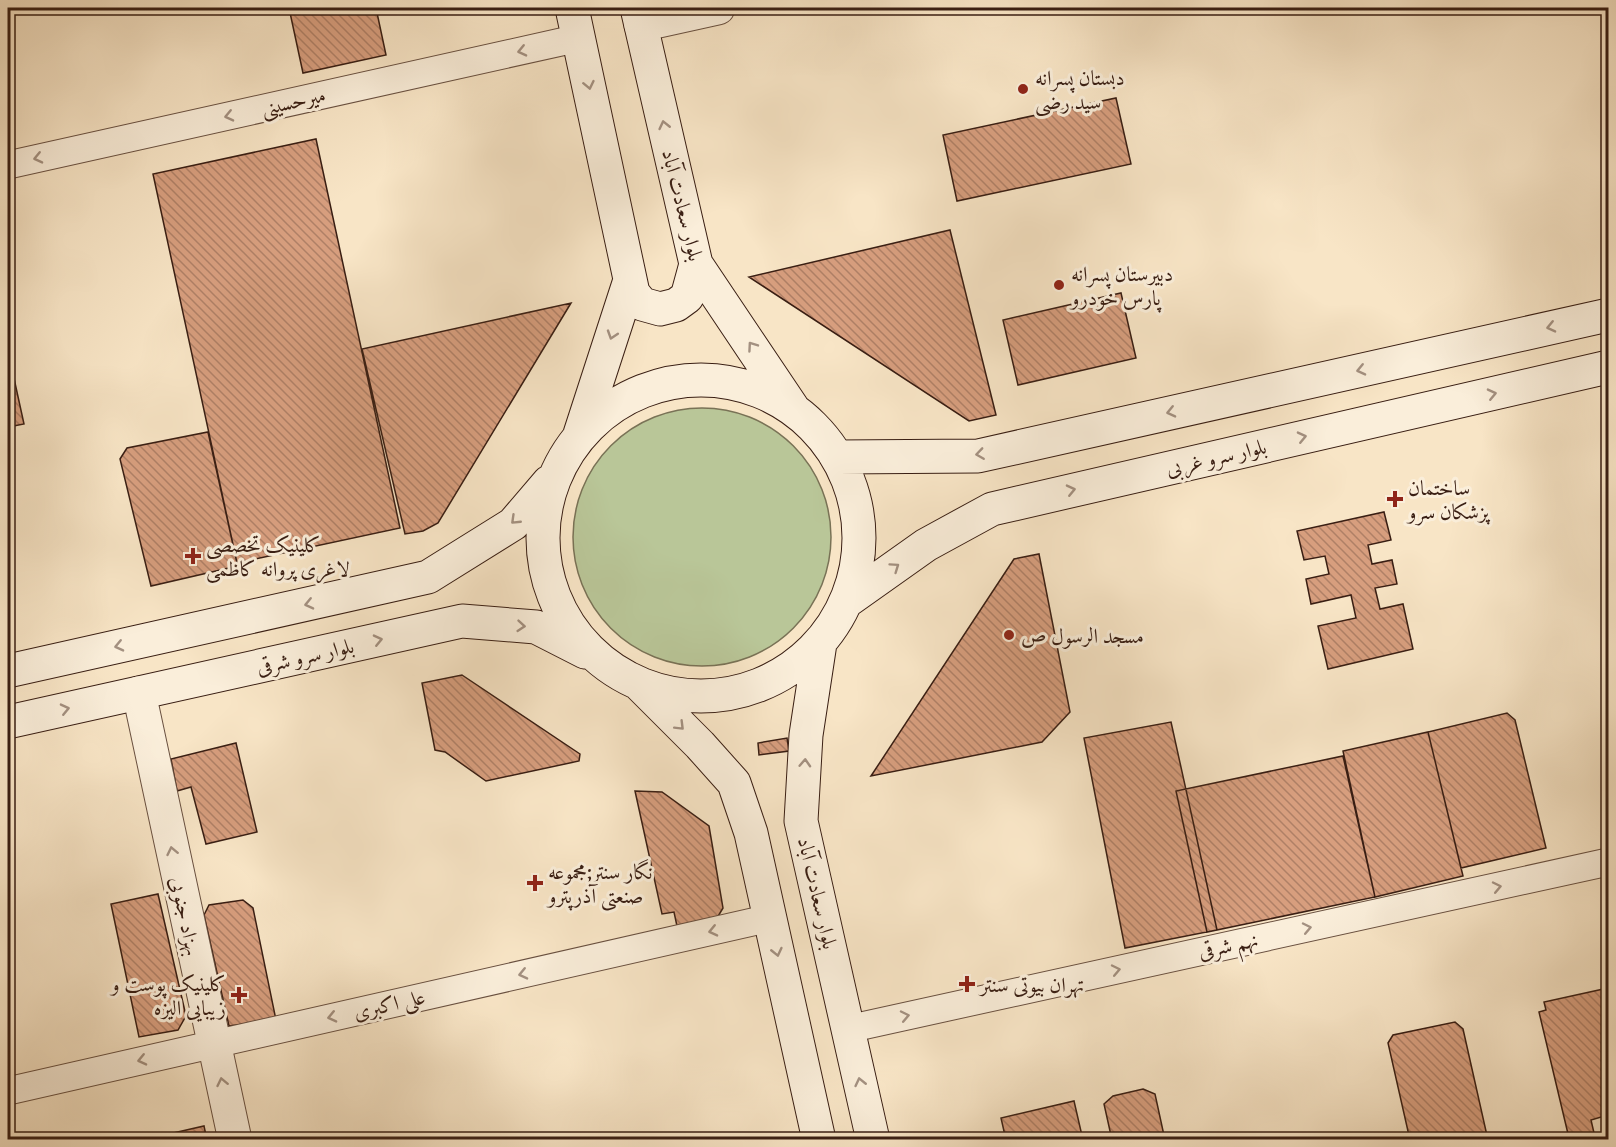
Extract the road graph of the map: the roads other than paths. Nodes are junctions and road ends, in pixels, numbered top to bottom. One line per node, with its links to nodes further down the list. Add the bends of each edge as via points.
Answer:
1 (718, 8): 2 (main road)
2 (639, 16): 5 (main road, بلوار سعادت آباد, one-way to 2)
3 (575, 23): 4 (street, میرحسینی, one-way to 4); 6 (main road, one-way to 6)
4 (8, 165)
5 (696, 264): 6 (main road, via 687,297 660,309 642,304 633,293); 9 (main road, بلوار سعادت آباد, one-way to 5)
6 (630, 280): 10 (main road, one-way to 10)
7 (1608, 315): 11 (main road, one-way to 11, via 978,456)
8 (1608, 367): 13 (main road, بلوار سرو غربی, one-way to 8, via 926,545 992,508)
9 (796, 412): 10 (main road, via 764,392 715,380 665,383 618,402); 11 (main road)
10 (580, 434): 12 (main road)
11 (838, 457): 13 (main road, via 856,503 859,553)
12 (554, 477): 15 (main road, via 542,525 546,574 565,620); 16 (main road, one-way to 16, via 513,524 428,577)
13 (847, 601): 14 (main road)
14 (820, 643): 17 (main road, via 782,674 736,693 687,696); 22 (main road, بلوار سعادت آباد, one-way to 14, via 801,821 806,735)
15 (597, 658): 17 (main road); 18 (main road, بلوار سرو شرقی, one-way to 15, via 462,621 536,627)
16 (8, 671)
17 (639, 684): 21 (main road, one-way to 21, via 734,783 751,833)
18 (139, 693): 19 (main road, بلوار سرو شرقی, one-way to 18); 23 (main road, بهزاد جنوبی, one-way to 18)
19 (8, 722)
20 (1608, 862): 22 (street, نهم شرقی, one-way to 20)
21 (770, 918): 23 (street, علی اکبری, one-way to 23); 26 (main road, one-way to 26)
22 (848, 1029): 27 (main road, بلوار سعادت آباد, one-way to 22)
23 (214, 1044): 24 (street, علی اکبری, one-way to 24); 25 (main road, بهزاد جنوبی, one-way to 23)
24 (8, 1090)
25 (235, 1140)
26 (819, 1140)
27 (873, 1140)

